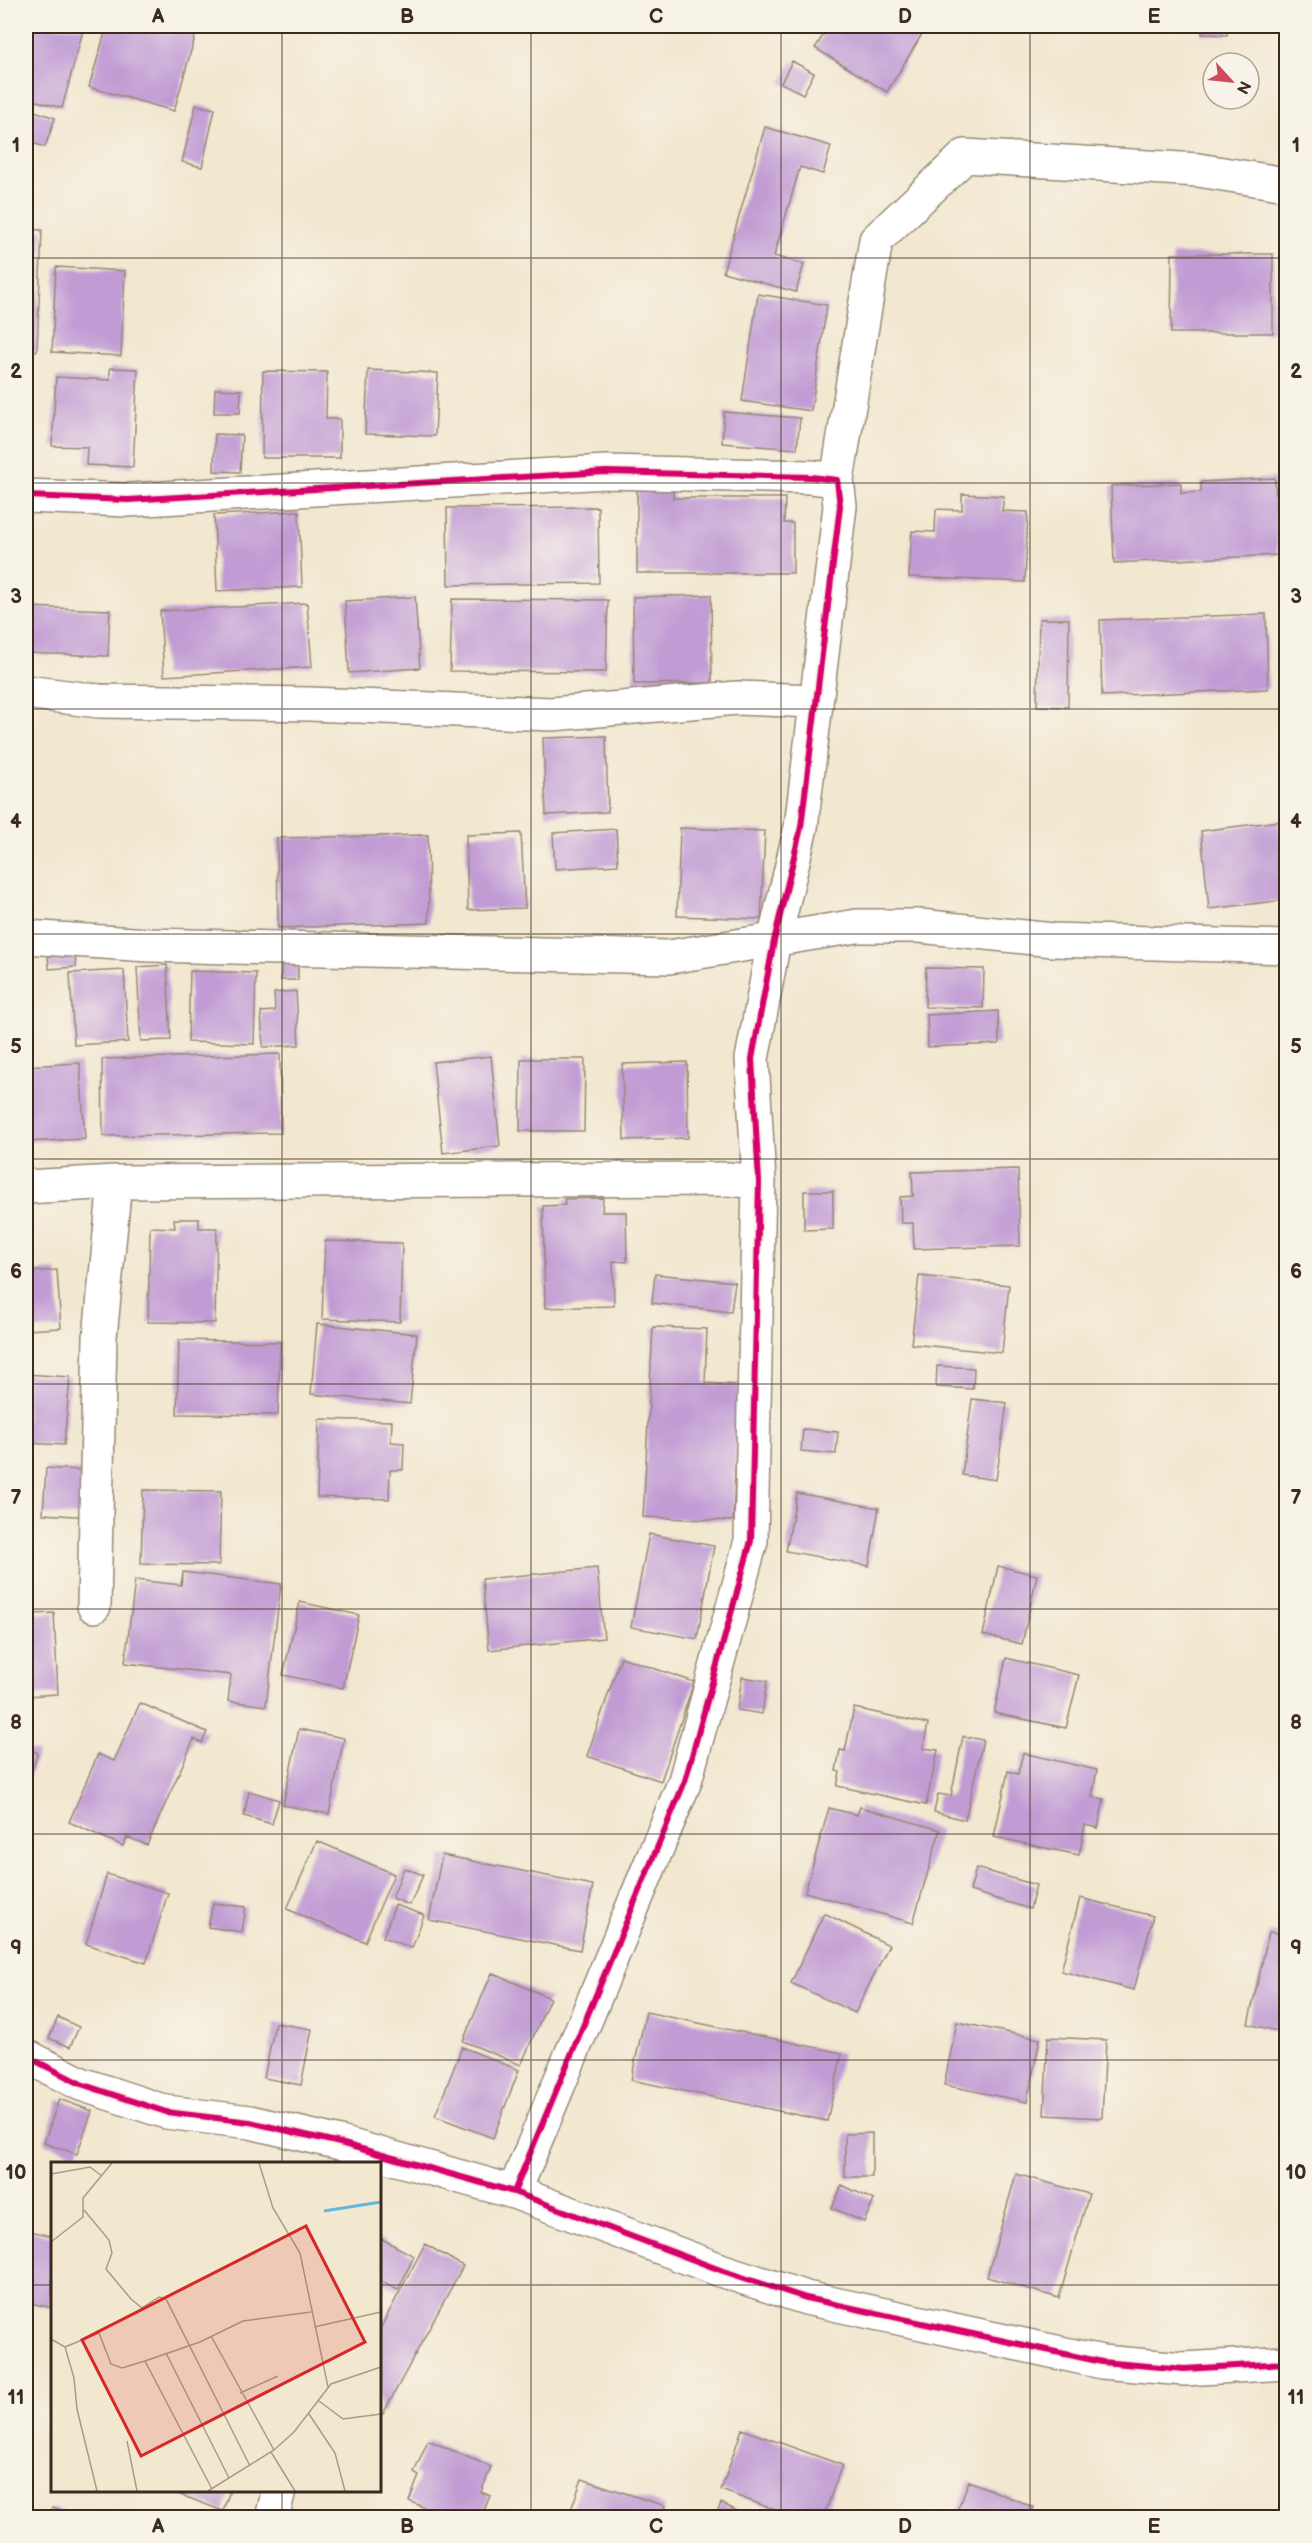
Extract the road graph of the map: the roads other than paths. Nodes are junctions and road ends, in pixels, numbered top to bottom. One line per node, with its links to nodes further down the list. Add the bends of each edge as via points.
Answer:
1 (1287, 184): 2 (street, via 1198,170 965,156 876,240)
2 (837, 480): 3 (street, via 606,472 128,501); 5 (street, via 840,506)
3 (26, 496)
4 (26, 692): 5 (street, via 99,701 310,704 552,714 737,698)
5 (816, 701): 7 (street, via 801,827)
6 (26, 937): 7 (street, via 149,945 669,957)
7 (774, 941): 8 (street, via 857,926 910,926 1053,939); 10 (street, via 752,1059)
8 (1287, 947)
9 (114, 1182): 10 (street); 11 (street); 12 (street, via 100,1337)
10 (759, 1182): 15 (street, via 750,1541 685,1781)
11 (26, 1187)
12 (94, 1606)
13 (26, 2056): 14 (street, via 81,2084 166,2112 250,2122)
14 (364, 2157): 15 (street)
15 (514, 2192): 16 (street, via 806,2298 1102,2362 1184,2369)
16 (1287, 2363)
17 (278, 2492): 18 (street)
18 (272, 2517)

